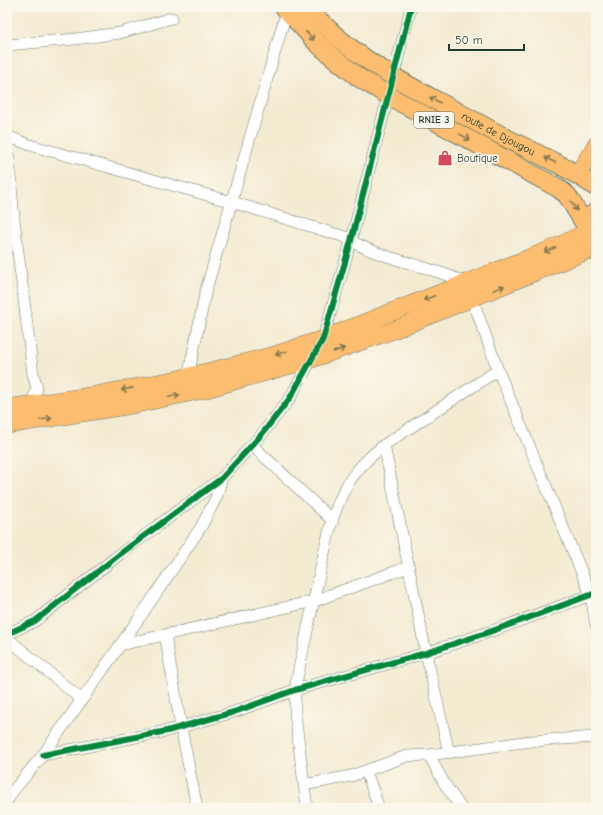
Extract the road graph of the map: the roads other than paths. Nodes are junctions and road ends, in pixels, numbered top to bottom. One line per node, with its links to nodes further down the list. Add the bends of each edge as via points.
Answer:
1 (307, 7): 6 (highway, route de Djougou / RNIE 3, via 346,44)
2 (411, 7): 6 (street)
3 (285, 9): 7 (highway, RNIE 3, one-way to 7, via 333,57 358,77); 13 (street)
4 (172, 18): 5 (street, via 120,33)
5 (7, 45)
6 (393, 78): 7 (street); 11 (highway, route de Djougou / RNIE 3, one-way to 6)
7 (389, 96): 14 (highway, RNIE 3, one-way to 14, via 558,188 567,195); 15 (street)
8 (7, 136): 13 (street, via 30,145)
9 (7, 141): 21 (street, via 14,219 33,374 37,388 34,396)
10 (596, 145): 11 (main road)
11 (576, 175): 12 (highway, route de Djougou / RNIE 3)
12 (596, 187)
13 (232, 202): 15 (street); 20 (street, via 206,290)
14 (591, 234): 16 (main road, via 554,248)
15 (351, 241): 16 (street, via 371,251 450,275); 17 (street)
16 (469, 291): 17 (main road, one-way to 17); 18 (main road, one-way to 16, via 394,330); 19 (street)
17 (323, 339): 18 (street); 20 (main road, one-way to 20, via 270,356)
18 (312, 359): 23 (main road, one-way to 18, via 132,405 203,390); 24 (street, via 290,398)
19 (498, 370): 25 (street); 29 (street)
20 (188, 377): 21 (main road, one-way to 21, via 90,396)
21 (37, 403): 22 (main road)
22 (7, 408)
23 (7, 425)
24 (252, 445): 26 (street); 27 (street)
25 (384, 445): 27 (street, via 355,473 344,491); 28 (street)
26 (222, 478): 32 (street, via 36,621); 35 (street, via 216,498 201,526)
27 (333, 521): 30 (street)
28 (408, 567): 30 (street); 36 (street)
29 (594, 594): 31 (street); 36 (street)
30 (314, 601): 33 (street); 37 (street)
31 (596, 625)
32 (7, 634)
33 (165, 635): 35 (street); 39 (street)
34 (7, 638): 38 (street)
35 (120, 645): 38 (street)
36 (426, 653): 37 (street); 41 (street)
37 (295, 690): 39 (street, via 234,712); 45 (street, via 295,714)
38 (82, 700): 42 (street)
39 (181, 727): 42 (street); 47 (street)
40 (596, 737): 41 (street, via 531,741)
41 (449, 753): 43 (street)
42 (43, 754): 46 (street)
43 (429, 755): 44 (street, via 407,756); 50 (street)
44 (366, 771): 45 (street); 49 (street)
45 (304, 785): 48 (street)
46 (7, 801)
47 (197, 808)
48 (307, 808)
49 (380, 808)
50 (461, 808)

